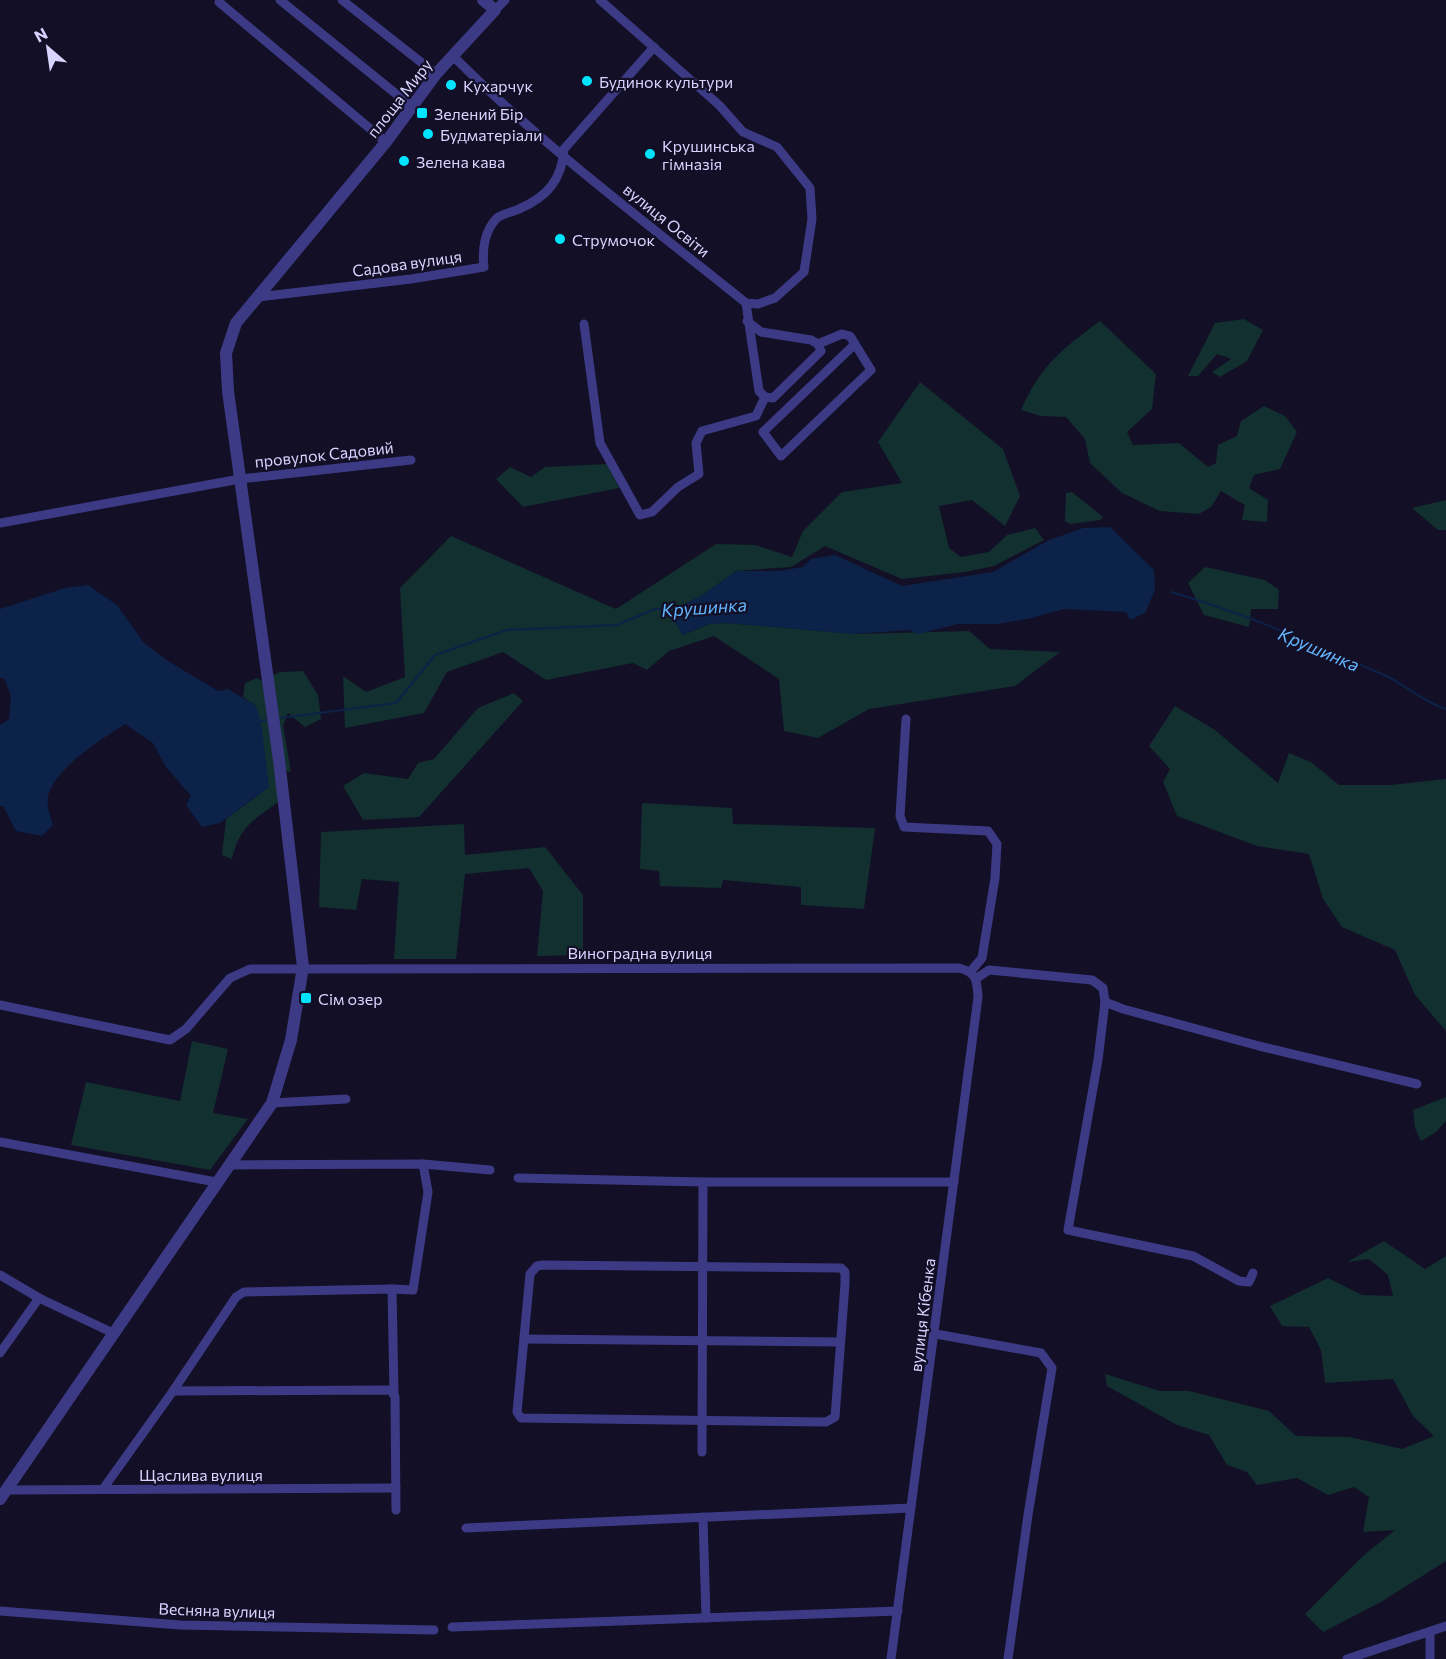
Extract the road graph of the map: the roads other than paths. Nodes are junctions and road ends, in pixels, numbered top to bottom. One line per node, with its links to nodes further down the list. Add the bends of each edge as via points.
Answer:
1 (280, 0): 11 (street)
2 (342, 0): 10 (street)
3 (483, 0): 7 (street)
4 (505, 0): 7 (street)
5 (600, 0): 8 (street)
6 (219, 2): 12 (street)
7 (495, 10): 9 (street, площа Миру)
8 (654, 47): 13 (street, Садова вулиця, via 564,149); 15 (street, via 743,132 777,147 810,188 812,219 804,272 775,298 758,304)
9 (454, 57): 10 (street, площа Миру); 13 (street, вулиця Освіти)
10 (436, 74): 11 (street, площа Миру)
11 (411, 106): 12 (street, площа Миру)
12 (386, 142): 14 (street, площа Миру)
13 (563, 155): 14 (street, Садова вулиця, via 562,167 547,192 497,218 485,240 484,267); 15 (street, вулиця Освіти)
14 (258, 297): 24 (street, площа Миру, via 237,323 226,353)
15 (746, 303): 16 (street)
16 (747, 321): 18 (street, via 761,332); 20 (street, via 759,391)
17 (584, 324): 21 (street, via 600,443 640,515 652,512 678,487 699,474 696,443 702,431)
18 (818, 344): 19 (street, via 842,334 850,336); 20 (street, via 820,351 773,398)
19 (855, 344): 22 (street); 22 (street, via 871,369 781,456)
20 (765, 397): 21 (street)
21 (756, 416): 22 (street)
22 (763, 432)
23 (411, 460): 24 (street, провулок Садовий)
24 (240, 479): 25 (street, провулок Садовий); 27 (street, площа Миру)
25 (0, 523)
26 (906, 719): 28 (street, via 900,816 904,827 988,831 997,844 982,958)
27 (303, 967): 28 (street, Виноградна вулиця, via 959,968); 30 (street, Виноградна вулиця, via 250,969 230,978 186,1029 170,1040); 33 (street, площа Миру, via 291,1040)
28 (974, 975): 29 (street, Виноградна вулиця, via 989,970 1092,980 1103,988); 41 (street, вулиця Кібенка, via 978,997)
29 (1105, 1002): 31 (street, via 1248,1043); 43 (street, via 1068,1230 1193,1256 1239,1281 1249,1282)
30 (0, 1005)
31 (1417, 1084)
32 (346, 1100): 33 (street)
33 (272, 1103): 36 (street, площа Миру)
34 (0, 1142): 39 (street)
35 (423, 1164): 36 (street); 37 (street); 45 (street, via 428,1192 413,1290)
36 (228, 1165): 39 (street, площа Миру)
37 (490, 1170)
38 (518, 1178): 40 (street)
39 (216, 1182): 47 (street, площа Миру)
40 (703, 1182): 41 (street); 42 (street)
41 (954, 1182): 48 (street, вулиця Кібенка)
42 (703, 1268): 49 (street, via 537,1266 530,1274); 50 (street); 51 (street, via 841,1268 845,1284)
43 (1253, 1273)
44 (0, 1275): 46 (street)
45 (392, 1289): 53 (street, via 244,1292 236,1298); 54 (street)
46 (39, 1298): 47 (street); 52 (street)
47 (113, 1334): 59 (street, площа Миру)
48 (936, 1334): 60 (street, вулиця Кібенка); 72 (street, via 1041,1353 1052,1368)
49 (524, 1340): 50 (street); 55 (street, via 517,1412 521,1418)
50 (702, 1341): 51 (street); 55 (street)
51 (840, 1342): 55 (street, via 835,1417 831,1421)
52 (0, 1353)
53 (173, 1391): 54 (street); 58 (street)
54 (394, 1393): 57 (street)
55 (702, 1421): 56 (street)
56 (702, 1452)
57 (396, 1488): 58 (street, Щаслива вулиця); 61 (street)
58 (103, 1490): 59 (street, Щаслива вулиця)
59 (3, 1495)
60 (911, 1508): 62 (street); 65 (street, вулиця Кібенка)
61 (396, 1510)
62 (703, 1517): 63 (street); 66 (street)
63 (466, 1528)
64 (0, 1611): 69 (street, Весняна вулиця, via 180,1625)
65 (898, 1611): 66 (street); 71 (street, вулиця Кібенка)
66 (706, 1618): 68 (street)
67 (1446, 1626): 70 (street)
68 (452, 1627)
69 (434, 1630)
70 (1430, 1632): 73 (street); 74 (street)
71 (891, 1659)
72 (1008, 1659)
73 (1347, 1659)
74 (1430, 1659)

